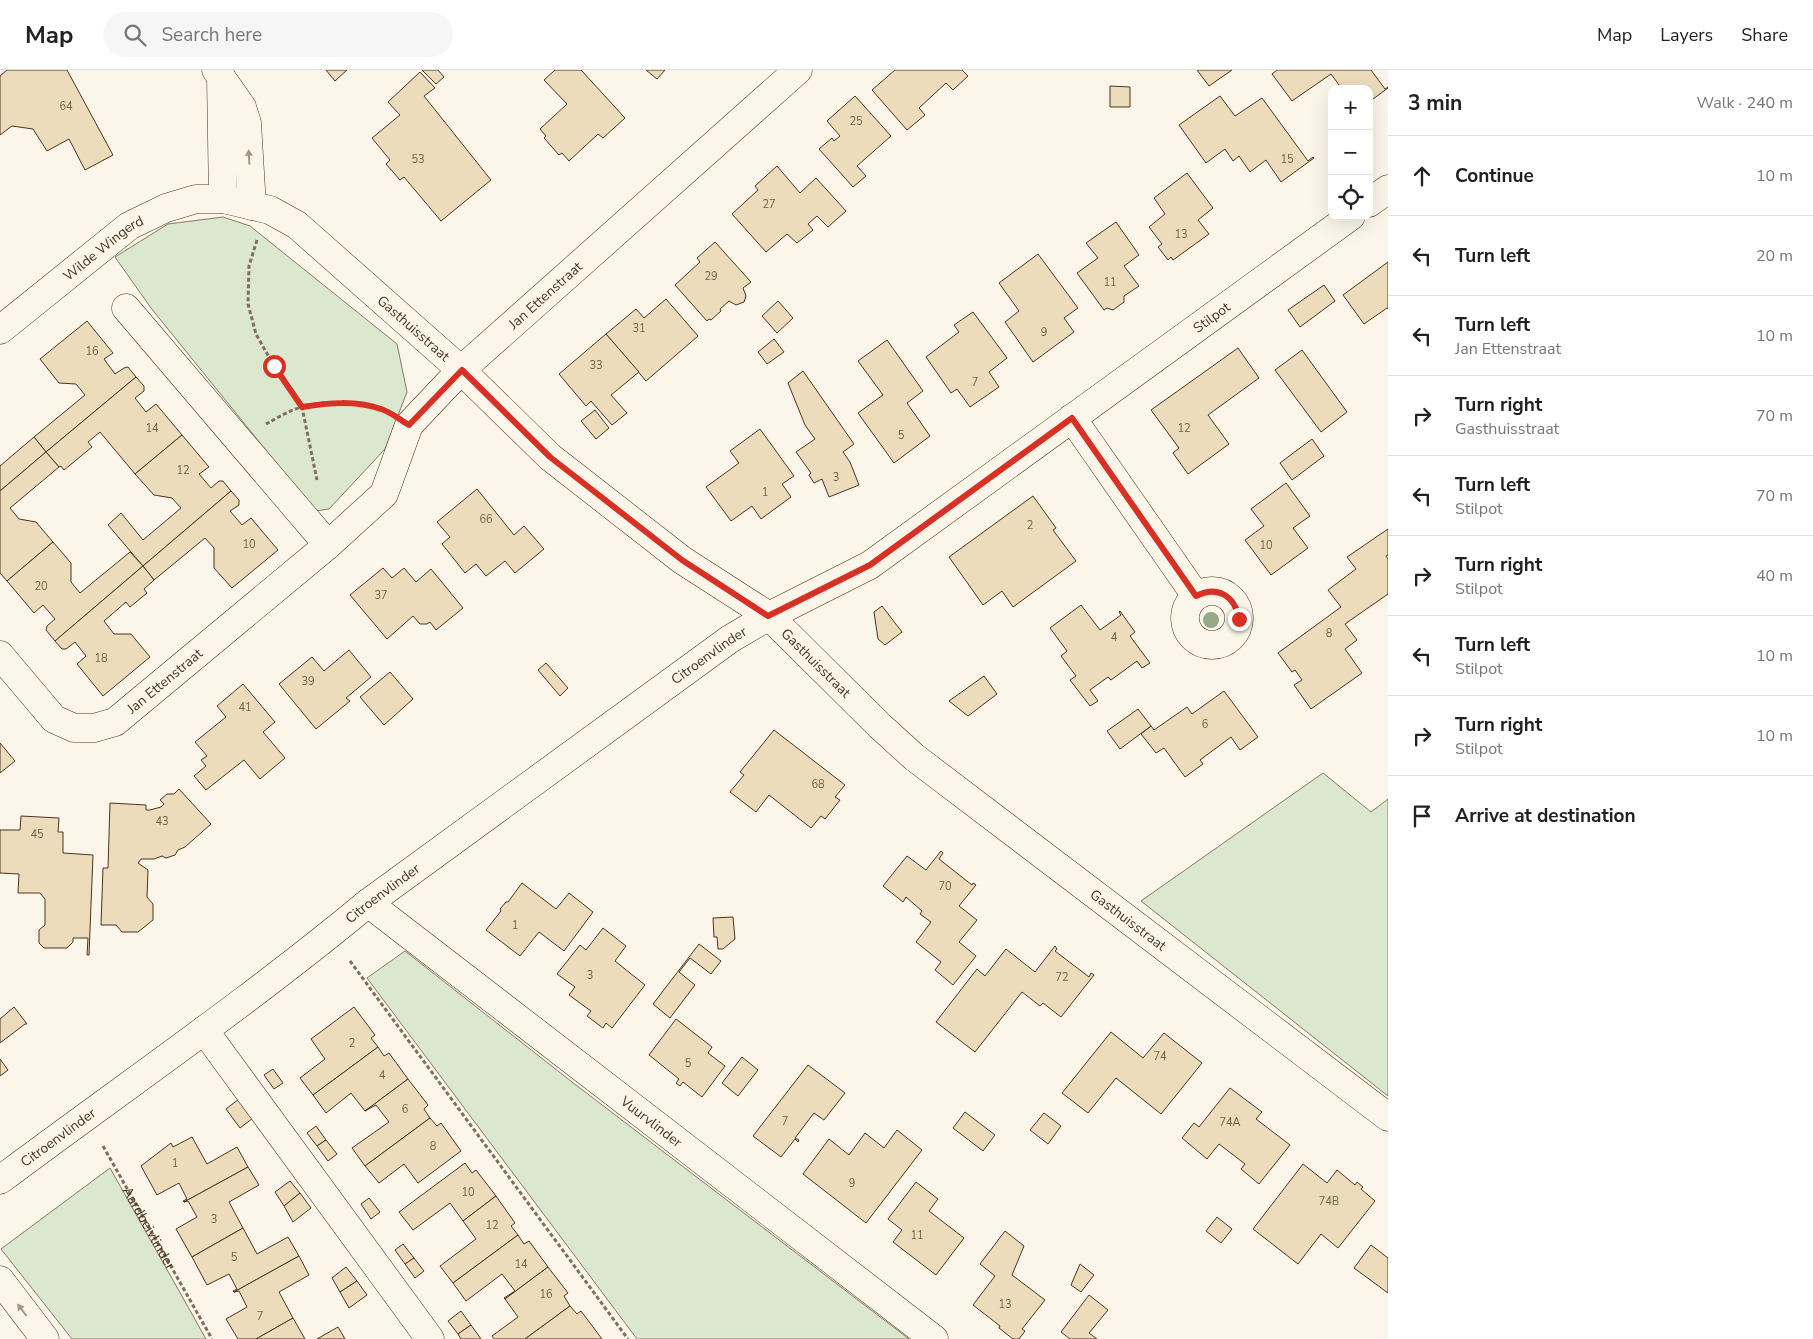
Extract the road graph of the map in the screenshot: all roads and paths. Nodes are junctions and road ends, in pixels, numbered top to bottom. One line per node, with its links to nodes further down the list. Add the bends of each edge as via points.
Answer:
1 (798, 70): 10 (street, Jan Ettenstraat)
2 (219, 73): 4 (street); 6 (street, one-way to 2, via 247,123 242,108)
3 (1388, 189): 5 (street)
4 (223, 198): 6 (street, Gasthuisstraat); 9 (street, Wilde Wingerd, via 196,198 128,226)
5 (1373, 200)
6 (261, 208): 10 (street, Gasthuisstraat, via 296,225); 11 (path, via 257,240 249,266 248,304 256,334)
7 (1345, 220): 12 (street, Stilpot)
8 (126, 308): 14 (street)
9 (0, 330)
10 (462, 370): 13 (street, Jan Ettenstraat); 18 (street, Gasthuisstraat, via 550,457 682,560)
11 (302, 407): 13 (path, via 354,403 382,409); 14 (path, via 257,428); 15 (path)
12 (1072, 418): 17 (street); 18 (street, Stilpot, via 870,565)
13 (409, 425): 16 (street, Jan Ettenstraat, via 384,494)
14 (240, 442): 16 (street)
15 (319, 488)
16 (328, 545): 19 (street, Jan Ettenstraat, via 115,722 94,728 74,728 54,719)
17 (1196, 596)
18 (768, 616): 20 (street, Citroenvlinder, via 730,639); 24 (street, Gasthuisstraat, via 914,757)
19 (0, 655)
20 (368, 903): 21 (street, Citroenvlinder); 31 (street, Vuurvlinder)
21 (330, 934): 22 (street, Citroenvlinder); 30 (path)
22 (204, 1030): 23 (street, Citroenvlinder); 29 (street)
23 (86, 1116): 25 (street, Citroenvlinder); 28 (path, Aardbeivlinder)
24 (1388, 1117)
25 (0, 1180)
26 (0, 1280): 27 (street, one-way to 26)
27 (45, 1339)
28 (212, 1339)
29 (430, 1339)
30 (628, 1339)
31 (934, 1339)

